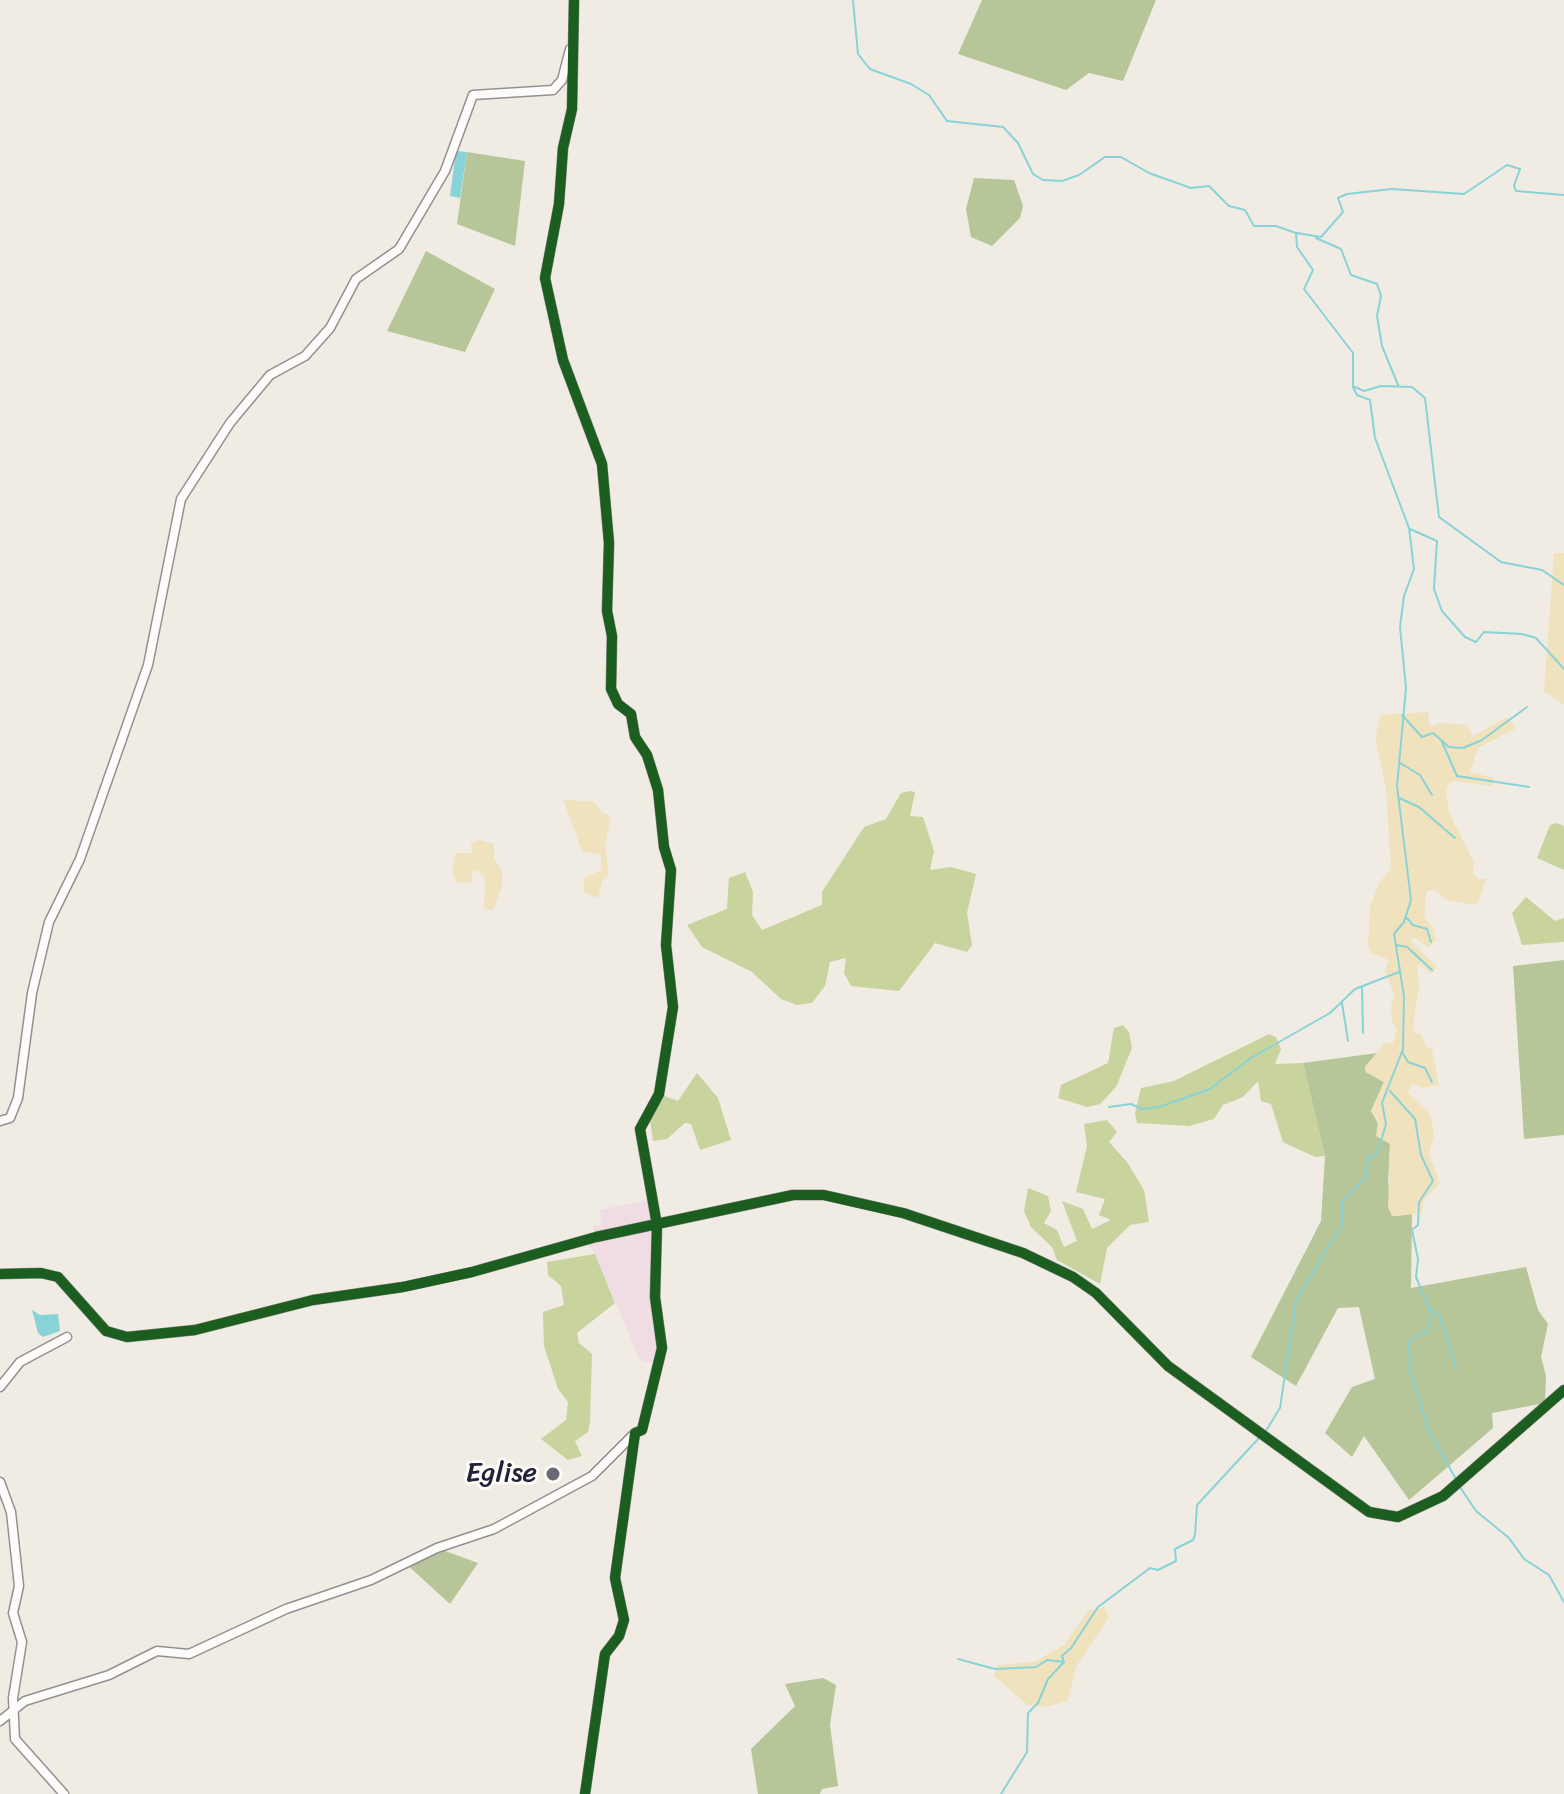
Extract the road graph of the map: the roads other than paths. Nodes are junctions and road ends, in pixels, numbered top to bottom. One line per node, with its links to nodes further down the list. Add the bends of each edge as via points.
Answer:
1 (574, 0): 2 (street)
2 (573, 36): 3 (street, via 562,80 553,90 473,95 445,171 399,249 356,279 330,328 305,356 270,375 230,423 181,499 148,665 80,859 49,922 32,993 18,1098 10,1118); 4 (street, via 572,109 545,278 563,360 602,464 611,689 631,714 635,737 647,755 671,870 666,945 672,1023 659,1094 640,1129)
3 (0, 1121)
4 (657, 1225): 5 (street, via 403,1287 313,1300 195,1330 127,1337 106,1331 58,1277); 8 (street, via 793,1195 824,1195 876,1205 1049,1263 1096,1293 1160,1359 1359,1508 1398,1517 1443,1496); 9 (street, via 655,1297 662,1348 642,1430)
5 (0, 1274)
6 (67, 1337): 7 (street, via 20,1362)
7 (0, 1387)
8 (1564, 1390)
9 (635, 1433): 11 (street, via 592,1476 494,1529 286,1609 189,1654 157,1651 109,1675 25,1701); 14 (street, via 615,1578 624,1620 605,1654)
10 (0, 1482): 11 (street, via 11,1512 19,1586 13,1613 23,1654)
11 (12, 1712): 12 (street); 13 (street, via 15,1739)
12 (0, 1721)
13 (64, 1794)
14 (585, 1794)

